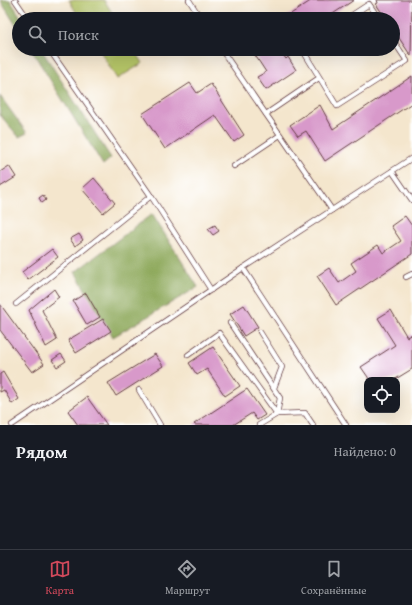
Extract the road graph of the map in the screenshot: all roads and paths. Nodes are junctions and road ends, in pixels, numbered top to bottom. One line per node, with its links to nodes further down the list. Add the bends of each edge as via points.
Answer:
1 (15, 0): 3 (lane)
2 (189, 0): 4 (lane)
3 (23, 12)
4 (197, 12)
5 (357, 12): 6 (lane, via 369,4)
6 (374, 12)
7 (400, 50): 11 (lane, via 407,61 337,106)
8 (54, 56): 17 (lane)
9 (226, 56): 12 (lane)
10 (306, 56): 11 (lane)
11 (319, 78): 12 (lane)
12 (266, 114): 13 (lane)
13 (280, 135): 15 (lane); 19 (lane)
14 (412, 158): 16 (lane)
15 (234, 166)
16 (392, 171): 18 (lane); 19 (lane)
17 (151, 196): 23 (lane); 24 (lane)
18 (412, 200)
19 (332, 210): 20 (lane)
20 (243, 268): 23 (lane); 35 (lane)
21 (412, 274): 22 (lane)
22 (406, 277)
23 (211, 290): 31 (lane)
24 (16, 304)
25 (230, 323): 28 (lane)
26 (260, 332): 28 (lane, via 282,367)
27 (188, 355): 30 (lane, via 219,333)
28 (274, 388): 30 (lane, via 280,398)
29 (139, 390): 32 (lane)
30 (277, 414): 33 (lane); 34 (lane, via 305,413)
31 (12, 425)
32 (160, 425)
33 (260, 425)
34 (313, 425)
35 (346, 425)

